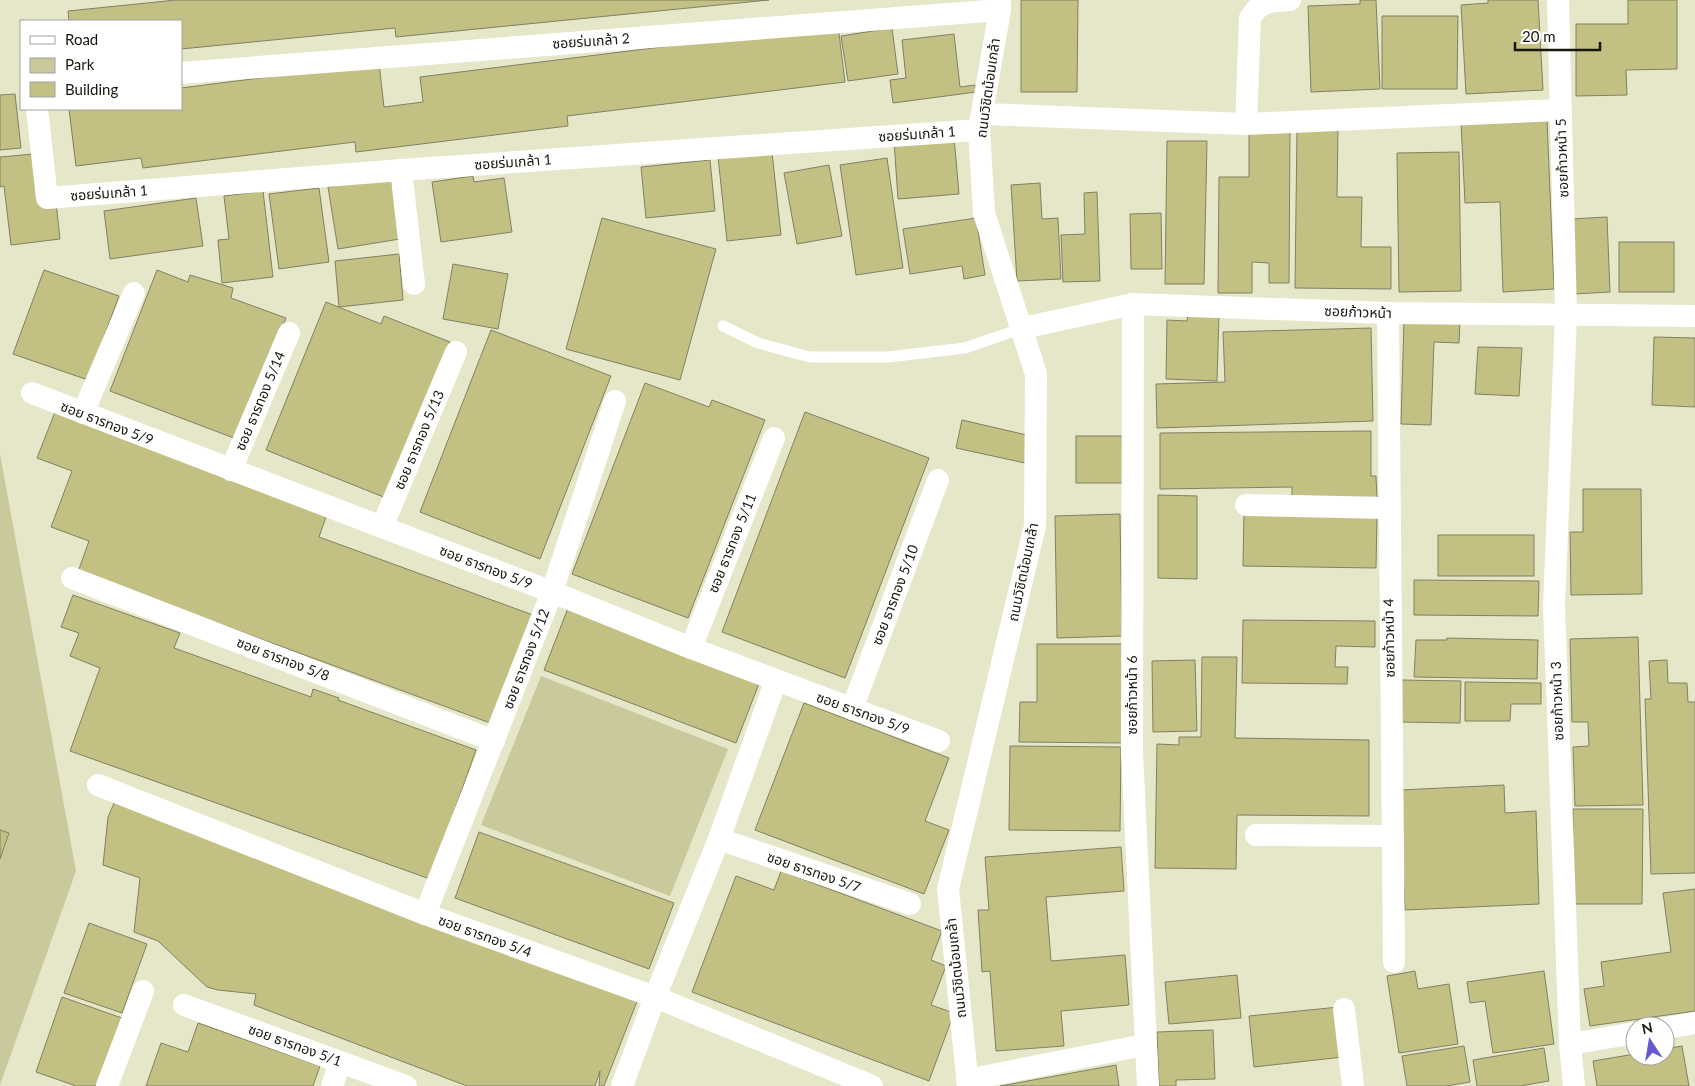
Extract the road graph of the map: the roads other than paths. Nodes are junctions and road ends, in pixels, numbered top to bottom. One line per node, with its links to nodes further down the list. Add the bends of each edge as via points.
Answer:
1 (1290, 0): 8 (street, via 1266,1 1257,6 1250,18)
2 (1558, 0): 6 (street, ซอยก้าวหน้า 5)
3 (1000, 5): 4 (street, ซอยร่มเกล้า 2); 7 (street, ถนนวิชิตน้อมเกล้า)
4 (182, 73)
5 (37, 110): 9 (street, ซอยร่มเกล้า 1, via 47,198)
6 (1560, 110): 8 (street, ซอยร่มเกล้า 1); 14 (street, ซอยก้าวหน้า 5)
7 (981, 122): 8 (street, ซอยร่มเกล้า 1); 9 (street, ซอยร่มเกล้า 1); 17 (street, ถนนวิชิตน้อมเกล้า, via 984,213)
8 (1246, 124)
9 (401, 170): 10 (street)
10 (414, 284)
11 (134, 293): 22 (street)
12 (1133, 304): 13 (street, ซอยก้าวหน้า); 17 (street, ซอยก้าวหน้า); 51 (street, ซอยก้าวหน้า 6, via 1132,752)
13 (1388, 313): 14 (street, ซอยก้าวหน้า); 27 (street, ซอยก้าวหน้า 4)
14 (1566, 316): 15 (street, ซอยก้าวหน้า); 50 (street, ซอยก้าวหน้า 3, via 1554,605)
15 (1695, 316)
16 (723, 326): 17 (lane, via 758,343 810,357 888,358 965,348)
17 (1023, 328): 53 (street, ถนนวิชิตน้อมเกล้า, via 1036,374 1036,526 948,889)
18 (289, 333): 24 (street, ซอย ธารทอง 5/14)
19 (456, 352): 28 (street, ซอย ธารทอง 5/13)
20 (32, 393): 22 (street, ซอย ธารทอง 5/9)
21 (615, 401): 30 (street, ซอย ธารทอง 5/12)
22 (83, 413): 24 (street, ซอย ธารทอง 5/9)
23 (774, 438): 31 (street, ซอย ธารทอง 5/11)
24 (231, 470): 28 (street, ซอย ธารทอง 5/9)
25 (938, 480): 33 (street, ซอย ธารทอง 5/10)
26 (1246, 505): 27 (street)
27 (1388, 508): 38 (street, ซอยก้าวหน้า 4)
28 (382, 528): 30 (street, ซอย ธารทอง 5/9)
29 (72, 578): 34 (street, ซอย ธารทอง 5/8)
30 (552, 592): 31 (street, ซอย ธารทอง 5/9); 34 (street, ซอย ธารทอง 5/12)
31 (691, 648): 32 (street, ซอย ธารทอง 5/9)
32 (776, 680): 33 (street, ซอย ธารทอง 5/9); 39 (street)
33 (852, 709): 35 (street, ซอย ธารทอง 5/9)
34 (494, 741): 41 (street, ซอย ธารทอง 5/12)
35 (939, 741)
36 (98, 786): 41 (street, ซอย ธารทอง 5/4)
37 (1256, 835): 38 (street)
38 (1392, 836): 42 (street, ซอยก้าวหน้า 4)
39 (719, 839): 40 (street, ซอย ธารทอง 5/7); 44 (street)
40 (910, 904)
41 (425, 914): 44 (street, ซอย ธารทอง 5/4)
42 (1394, 962)
43 (144, 991): 54 (street)
44 (654, 997): 57 (street); 58 (street, ซอย ธารทอง 5/4)
45 (184, 1005): 52 (street, ซอย ธารทอง 5/1)
46 (1344, 1009): 60 (street)
47 (1695, 1023): 48 (street)
48 (1675, 1026)
49 (1625, 1035): 50 (street)
50 (1570, 1044): 61 (street, ซอยก้าวหน้า 3)
51 (1144, 1045): 53 (street); 59 (street, ซอยก้าวหน้า 6)
52 (340, 1062): 55 (street); 56 (street, ซอย ธารทอง 5/1)
53 (968, 1083)
54 (107, 1086)
55 (332, 1086)
56 (406, 1086)
57 (622, 1086)
58 (872, 1086)
59 (1148, 1086)
60 (1353, 1086)
61 (1574, 1086)

